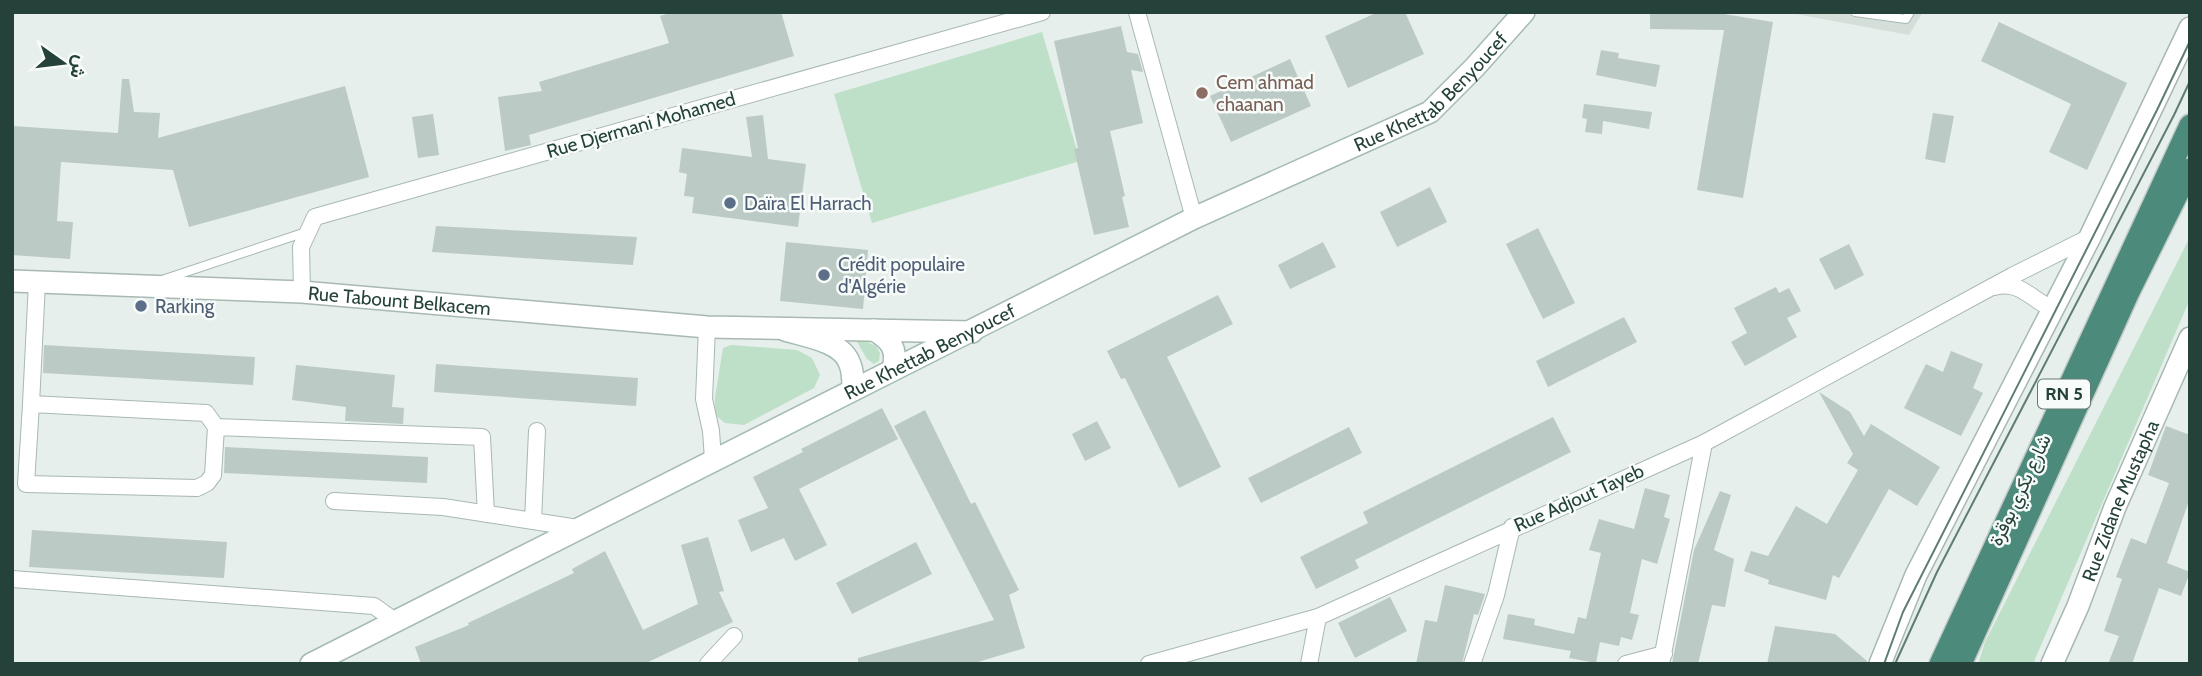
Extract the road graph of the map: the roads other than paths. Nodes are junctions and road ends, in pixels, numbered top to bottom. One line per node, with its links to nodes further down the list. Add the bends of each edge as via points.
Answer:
1 (1042, 12): 10 (street, Rue Djermani Mohamed, via 361,204 315,218)
2 (1137, 12): 9 (street)
3 (1524, 12): 9 (street, Rue Khettab Benyoucef, via 1430,112)
4 (1855, 12): 5 (lane, via 1906,19)
5 (1910, 12)
6 (2190, 28): 11 (street)
7 (2190, 125): 47 (highway, شارع بكري بوقرة / RN 5)
8 (2190, 169): 48 (highway, شارع بكري بوقرة / RN 5, via 2129,292)
9 (1194, 218): 21 (street, Rue Khettab Benyoucef)
10 (308, 231): 14 (lane); 16 (street, via 300,247)
11 (2090, 237): 15 (street, Rue Adjout Tayeb); 17 (street)
12 (12, 281): 13 (street, Rue Tabount Belkacem)
13 (37, 282): 14 (street, Rue Tabount Belkacem); 25 (street)
14 (145, 286): 16 (street, Rue Tabount Belkacem)
15 (1992, 287): 17 (street, via 2018,287); 28 (street, Rue Adjout Tayeb)
16 (302, 292): 18 (street, Rue Tabount Belkacem)
17 (2053, 309): 46 (street, via 1916,575)
18 (707, 327): 19 (street, Rue Tabount Belkacem); 29 (street, via 704,399)
19 (785, 330): 20 (street); 24 (street, via 826,343 846,356)
20 (874, 330): 21 (street); 23 (street, via 893,346)
21 (972, 332): 23 (street, Rue Khettab Benyoucef)
22 (2190, 338): 49 (street, Rue Zidane Mustapha)
23 (893, 369): 24 (street, Rue Khettab Benyoucef)
24 (853, 389): 29 (street, Rue Khettab Benyoucef)
25 (31, 404): 26 (street, via 206,413); 26 (street, via 26,484 197,488 213,475)
26 (216, 427): 31 (street, via 482,437)
27 (537, 431): 32 (street)
28 (1704, 443): 33 (street, Rue Adjout Tayeb); 39 (street)
29 (713, 459): 34 (street, Rue Khettab Benyoucef)
30 (334, 501): 31 (street, via 443,506)
31 (486, 514): 32 (street)
32 (533, 521): 34 (street)
33 (1512, 527): 36 (street, Rue Adjout Tayeb); 44 (street, via 1496,595)
34 (578, 528): 37 (street, Rue Khettab Benyoucef)
35 (12, 579): 37 (street, via 374,606)
36 (1318, 617): 42 (street, Rue Adjout Tayeb); 43 (street)
37 (395, 621): 40 (street, Rue Khettab Benyoucef)
38 (734, 636): 41 (street)
39 (1663, 659): 45 (street)
40 (311, 664)
41 (708, 664)
42 (1149, 664)
43 (1309, 664)
44 (1472, 664)
45 (1626, 664)
46 (1880, 664)
47 (1940, 664)
48 (1961, 664)
49 (2052, 664)

